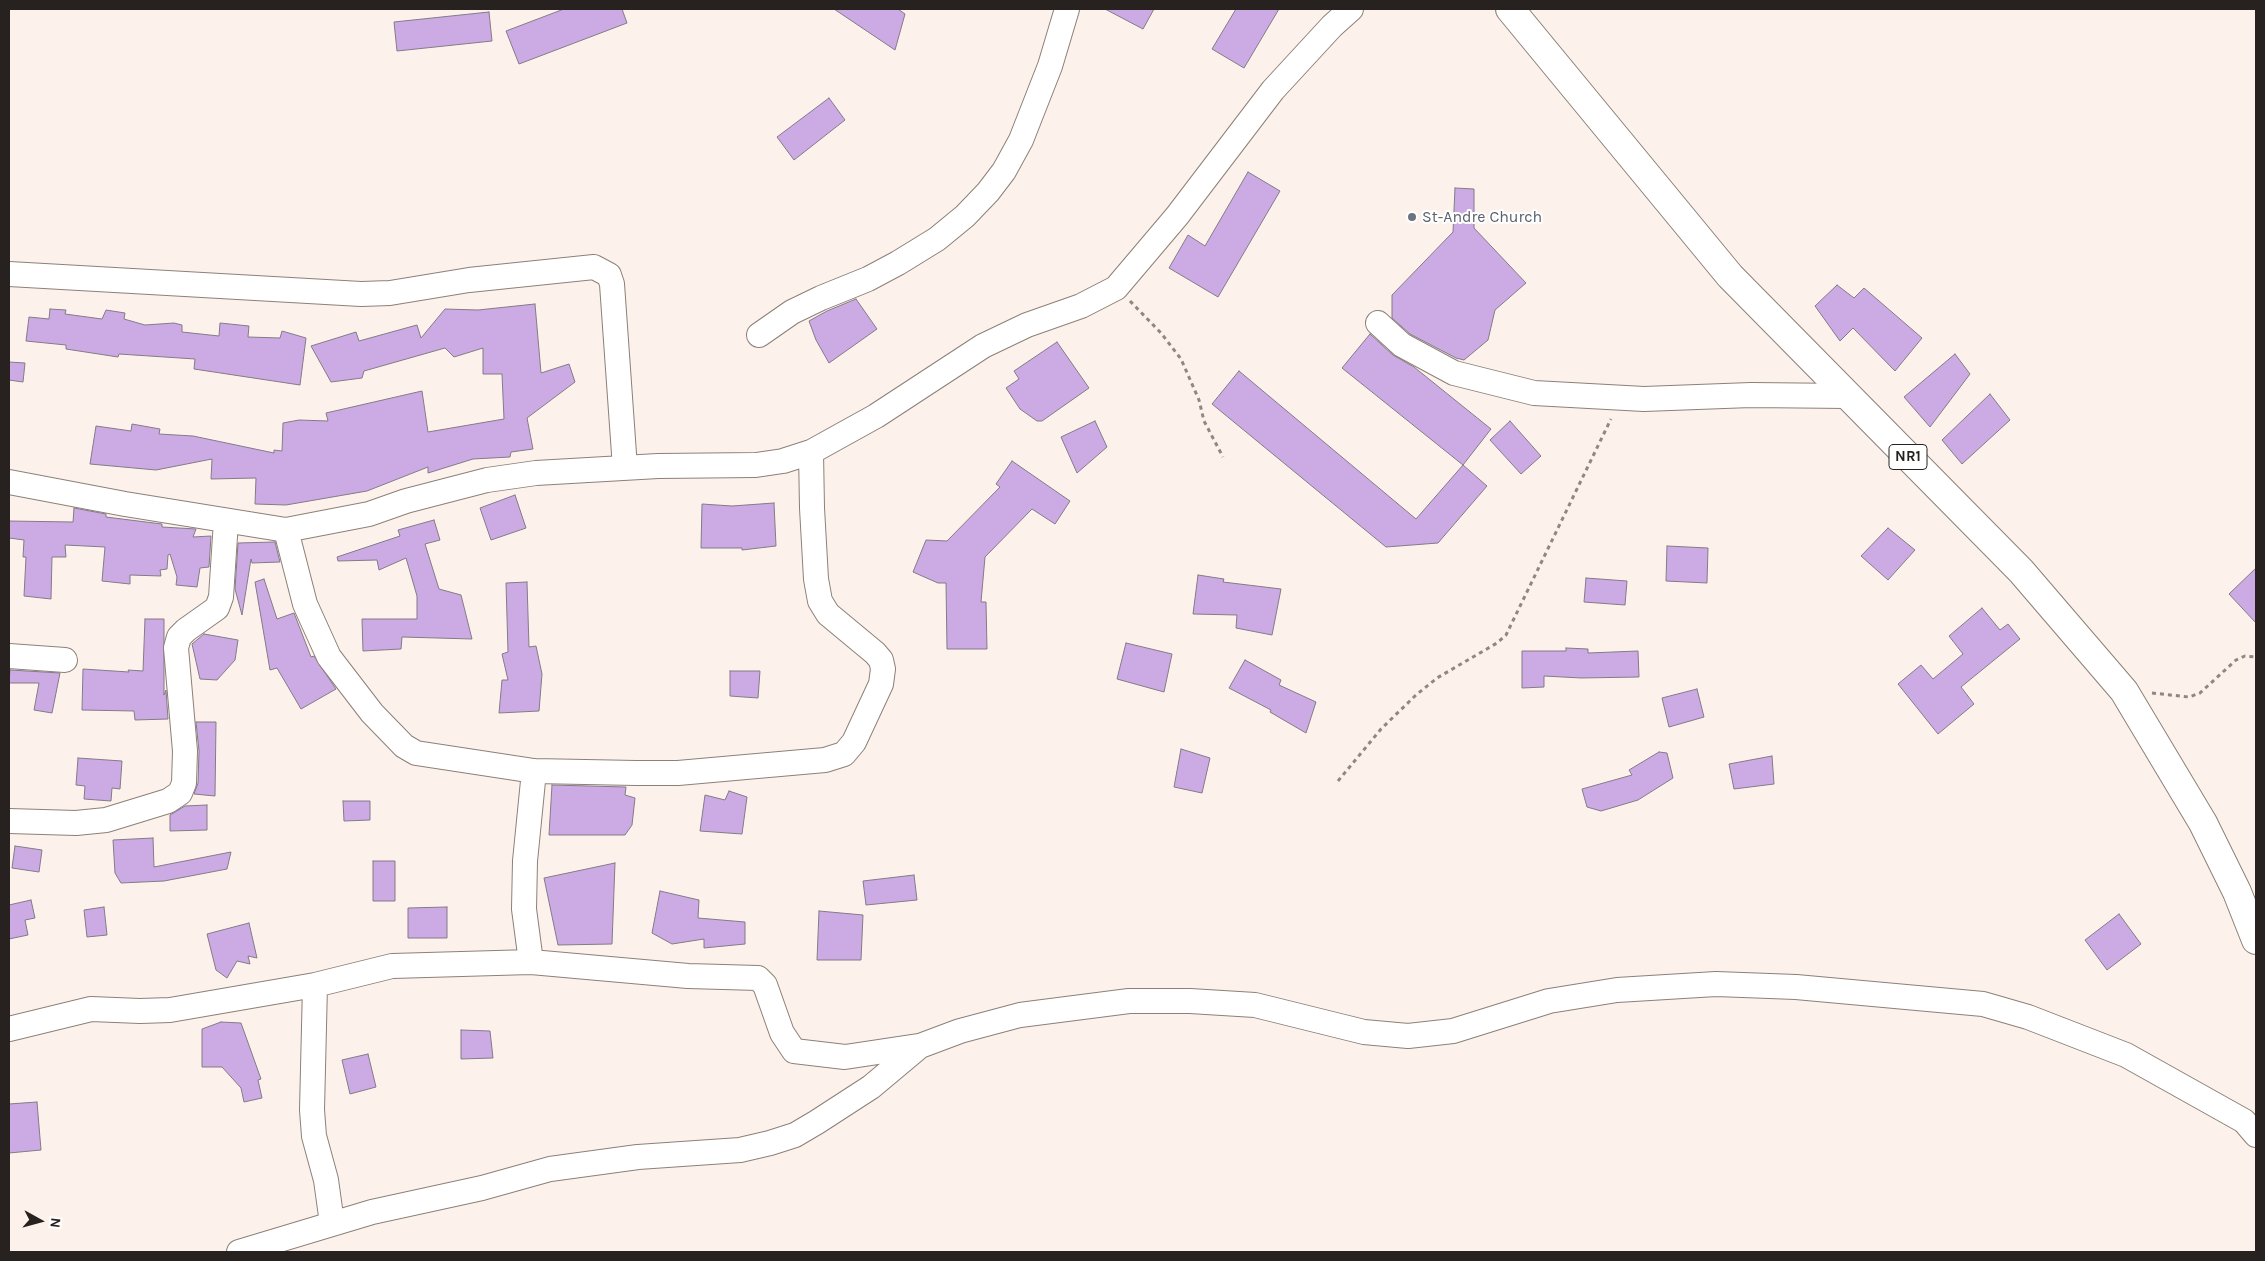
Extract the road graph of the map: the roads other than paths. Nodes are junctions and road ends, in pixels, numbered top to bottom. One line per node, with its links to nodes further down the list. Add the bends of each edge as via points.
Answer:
1 (1066, 9): 7 (street, via 1050,66 1021,140 1004,171 976,204 937,239 898,263 799,309)
2 (1351, 9): 4 (street)
3 (1510, 9): 8 (highway, NR1, via 1730,276)
4 (1325, 17): 9 (street, via 1177,216 1116,288 1081,306 1027,325 983,346 876,416)
5 (9, 274): 10 (street, via 361,294 594,267 609,275 612,284)
6 (1378, 323): 8 (street, via 1402,345 1463,375 1534,393 1621,398)
7 (759, 335)
8 (1847, 396): 18 (highway, NR1, via 2021,571 2124,691 2203,823)
9 (811, 452): 10 (street, via 756,465); 16 (street, via 816,579 820,601 828,614 875,653 883,669 881,684 850,749 836,758 825,760 678,773)
10 (625, 468): 13 (street, via 536,473 487,480 370,514)
11 (9, 482): 12 (street)
12 (226, 521): 13 (street); 17 (street, via 221,597 217,608 186,630 179,637 176,648 185,751 184,783 180,793 168,801 106,820 76,823)
13 (286, 530): 16 (street, via 305,604 329,657 372,713 404,746 429,756)
14 (9, 656): 15 (street)
15 (65, 660)
16 (534, 771): 19 (street, via 524,909)
17 (9, 821)
18 (2256, 940)
19 (531, 962): 20 (street, via 392,966); 22 (street, via 688,976 758,978 765,986 782,1032 794,1051 845,1058)
20 (315, 985): 21 (street, via 170,1010 91,1009); 24 (street, via 312,1110 314,1136 326,1180)
21 (9, 1029)
22 (920, 1046): 23 (street, via 1020,1014 1129,1001 1255,1005 1364,1032 1408,1036 1454,1031 1549,1002 1617,990 1716,984 1796,987 1983,1004 2028,1017 2126,1055 2244,1120); 24 (street, via 871,1087 817,1122 795,1135 770,1143 740,1150 638,1157 550,1168 482,1188)
23 (2256, 1135)
24 (332, 1223): 25 (street)
25 (239, 1252)

